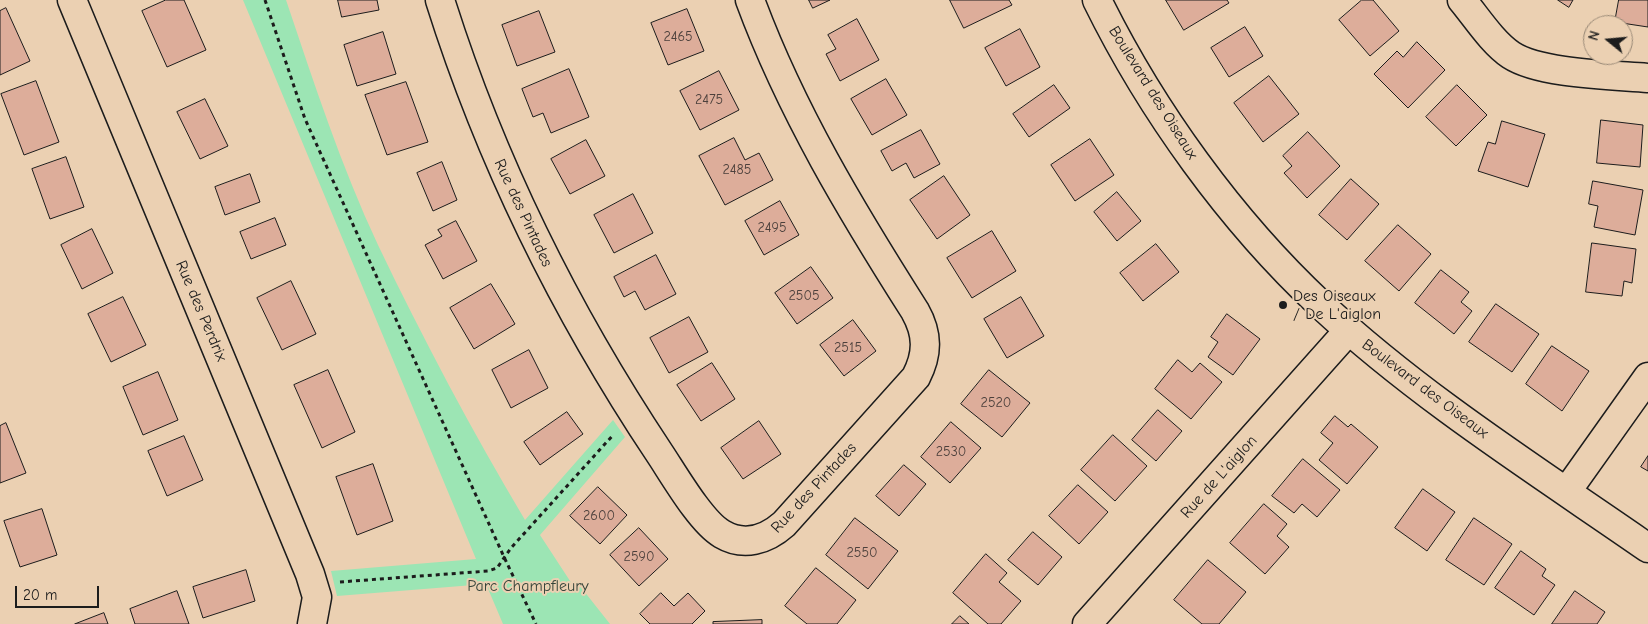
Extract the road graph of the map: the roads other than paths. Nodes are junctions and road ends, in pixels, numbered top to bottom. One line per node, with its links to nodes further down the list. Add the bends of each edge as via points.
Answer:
1 (72, 0): 11 (street, Rue des Perdrix, via 313,581 317,607)
2 (440, 0): 3 (street, Rue des Pintades, via 501,167 585,335 648,436 707,521 728,537 745,541 762,539 784,524 916,377 924,360 926,342 915,311 862,229 826,164 778,67)
3 (750, 0)
4 (1097, 0): 7 (street, Boulevard des Oiseaux, via 1130,62 1207,176 1281,263)
5 (1462, 0): 6 (street, via 1504,49 1523,61 1563,69)
6 (1648, 78)
7 (1349, 330): 9 (street, Boulevard des Oiseaux, via 1438,400); 12 (street, Rue de L'aiglon)
8 (1648, 377): 9 (street)
9 (1567, 492): 10 (street, Boulevard des Oiseaux)
10 (1648, 548)
11 (312, 624)
12 (1087, 624)

